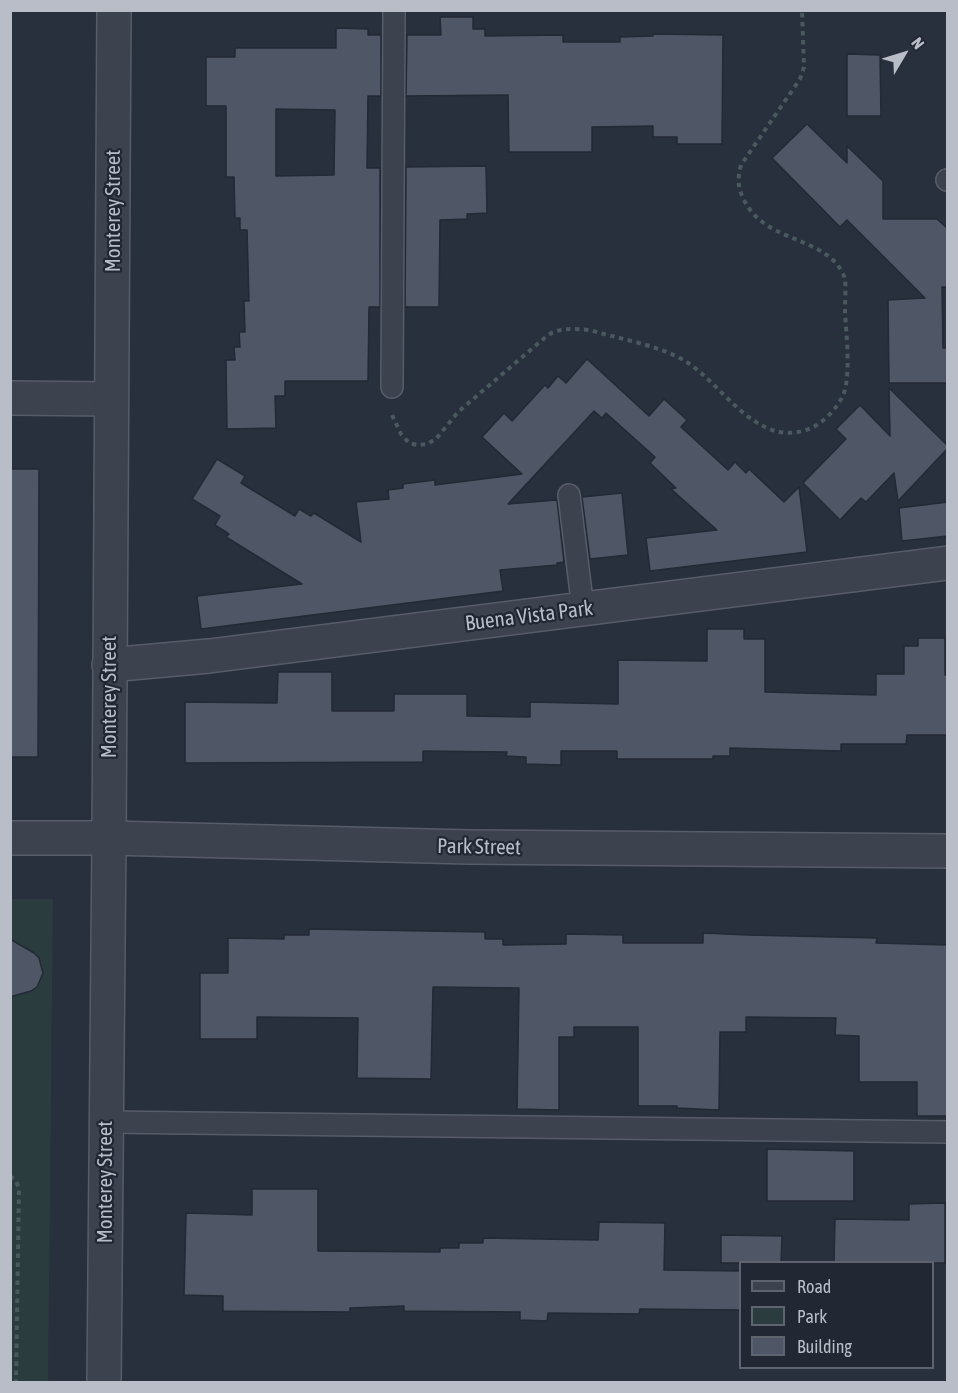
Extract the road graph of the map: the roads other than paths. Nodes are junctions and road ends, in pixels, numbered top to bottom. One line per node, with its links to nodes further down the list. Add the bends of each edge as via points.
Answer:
1 (114, 10): 5 (street, Monterey Street)
2 (394, 10): 3 (lane)
3 (392, 387)
4 (10, 398): 5 (street)
5 (111, 399): 9 (street, Monterey Street)
6 (569, 495): 8 (lane)
7 (948, 563): 8 (street, Buena Vista Park)
8 (583, 609): 9 (street, Buena Vista Park, via 221,655)
9 (109, 665): 11 (street, Monterey Street)
10 (10, 838): 11 (street, Park Street)
11 (109, 838): 12 (street, Park Street, via 469,847); 13 (street, Monterey Street)
12 (948, 851)
13 (105, 1122): 14 (lane); 15 (street, Monterey Street)
14 (948, 1132)
15 (104, 1383)

